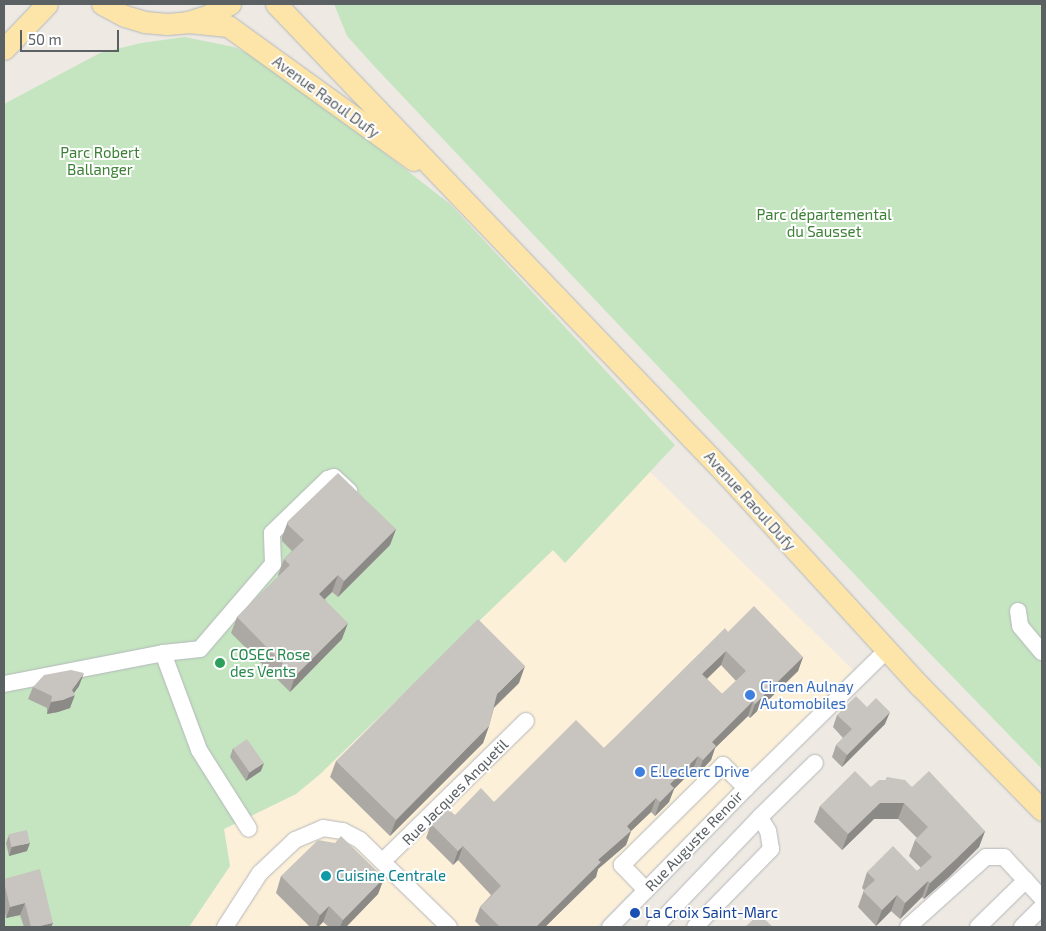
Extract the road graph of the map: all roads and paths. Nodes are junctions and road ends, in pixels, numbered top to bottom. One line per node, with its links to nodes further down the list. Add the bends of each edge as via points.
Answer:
1 (55, 4): 5 (main road)
2 (102, 4): 6 (main road, via 146,22)
3 (230, 4): 6 (main road)
4 (276, 4): 8 (main road, Avenue Raoul Dufy)
5 (42, 10): 7 (main road)
6 (188, 22): 8 (main road, Avenue Raoul Dufy, via 228,26)
7 (4, 49)
8 (458, 192): 11 (main road, Avenue Raoul Dufy, via 728,475)
9 (361, 503): 13 (street, via 334,477 328,479 272,533 273,564 200,649)
10 (1018, 611): 12 (street, via 1020,626)
11 (886, 650): 17 (street, Rue Auguste Renoir); 18 (main road, Avenue Raoul Dufy)
12 (1042, 652)
13 (163, 653): 14 (street); 20 (street, via 200,750)
14 (4, 684)
15 (526, 721): 21 (street, Rue Jacques Anquetil)
16 (815, 763): 19 (street)
17 (746, 788): 23 (street, Rue Auguste Renoir); 23 (street, via 723,765 622,865)
18 (1042, 810)
19 (760, 817): 30 (street); 31 (street, via 768,831 771,849)
20 (249, 829)
21 (383, 860): 27 (street, via 360,840 343,831 323,828 304,834 260,874); 28 (street)
22 (1026, 880): 24 (street); 26 (street, via 1004,857 986,856); 32 (street)
23 (646, 890): 29 (street, Rue Auguste Renoir)
24 (1042, 898)
25 (1042, 907): 33 (street)
26 (913, 926)
27 (225, 927)
28 (449, 927)
29 (610, 927)
30 (655, 927)
31 (695, 927)
32 (978, 927)
33 (1022, 927)

